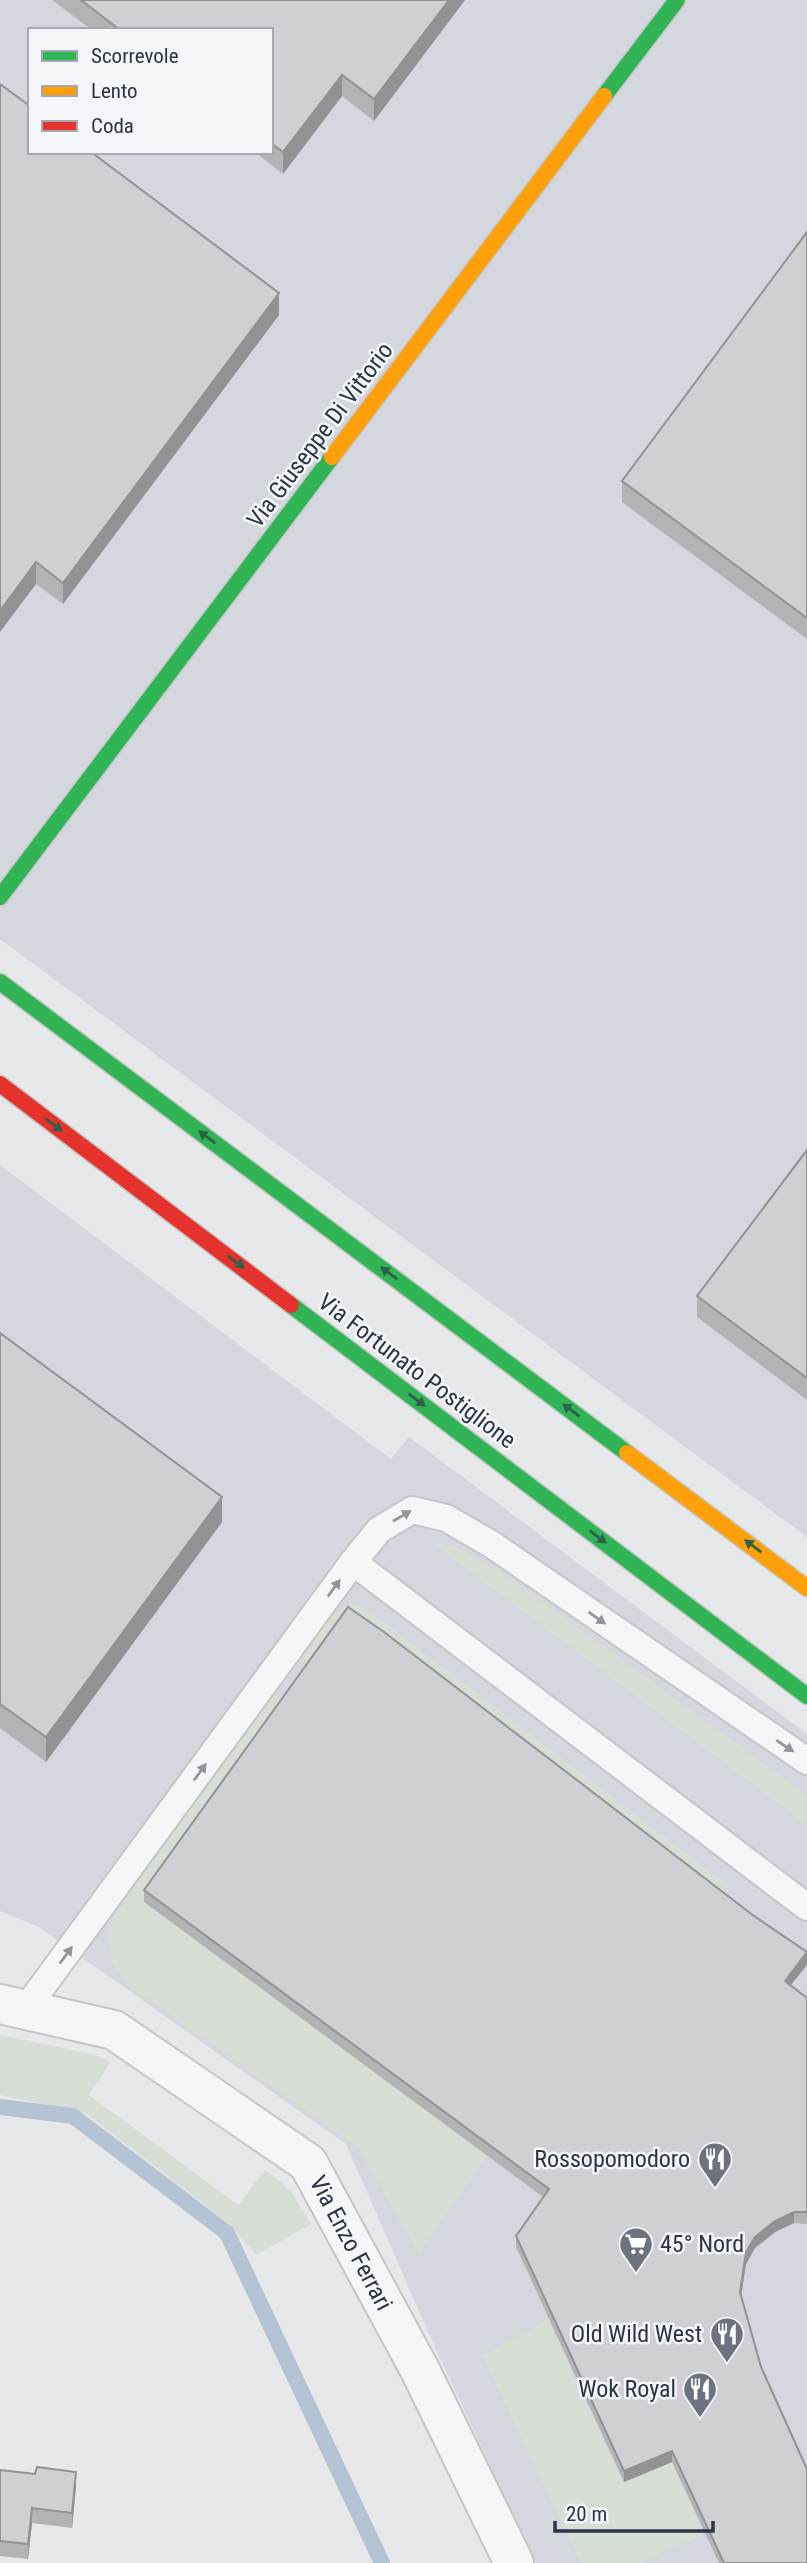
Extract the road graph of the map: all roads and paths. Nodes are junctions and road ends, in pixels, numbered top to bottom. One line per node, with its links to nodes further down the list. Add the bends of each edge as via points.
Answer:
1 (677, 0): 2 (street, Via Giuseppe Di Vittorio)
2 (0, 897)
3 (0, 982): 6 (street, one-way to 3)
4 (0, 1084): 7 (street, Via Fortunato Postiglione, one-way to 7)
5 (353, 1562): 8 (lane, one-way to 8, via 379,1530 412,1510 446,1518 491,1544); 9 (lane); 10 (lane, one-way to 5)
6 (807, 1588)
7 (807, 1696)
8 (807, 1761)
9 (807, 1907)
10 (13, 2007): 11 (street, Via Enzo Ferrari, via 114,2030 308,2163 420,2370)
11 (514, 2563)

